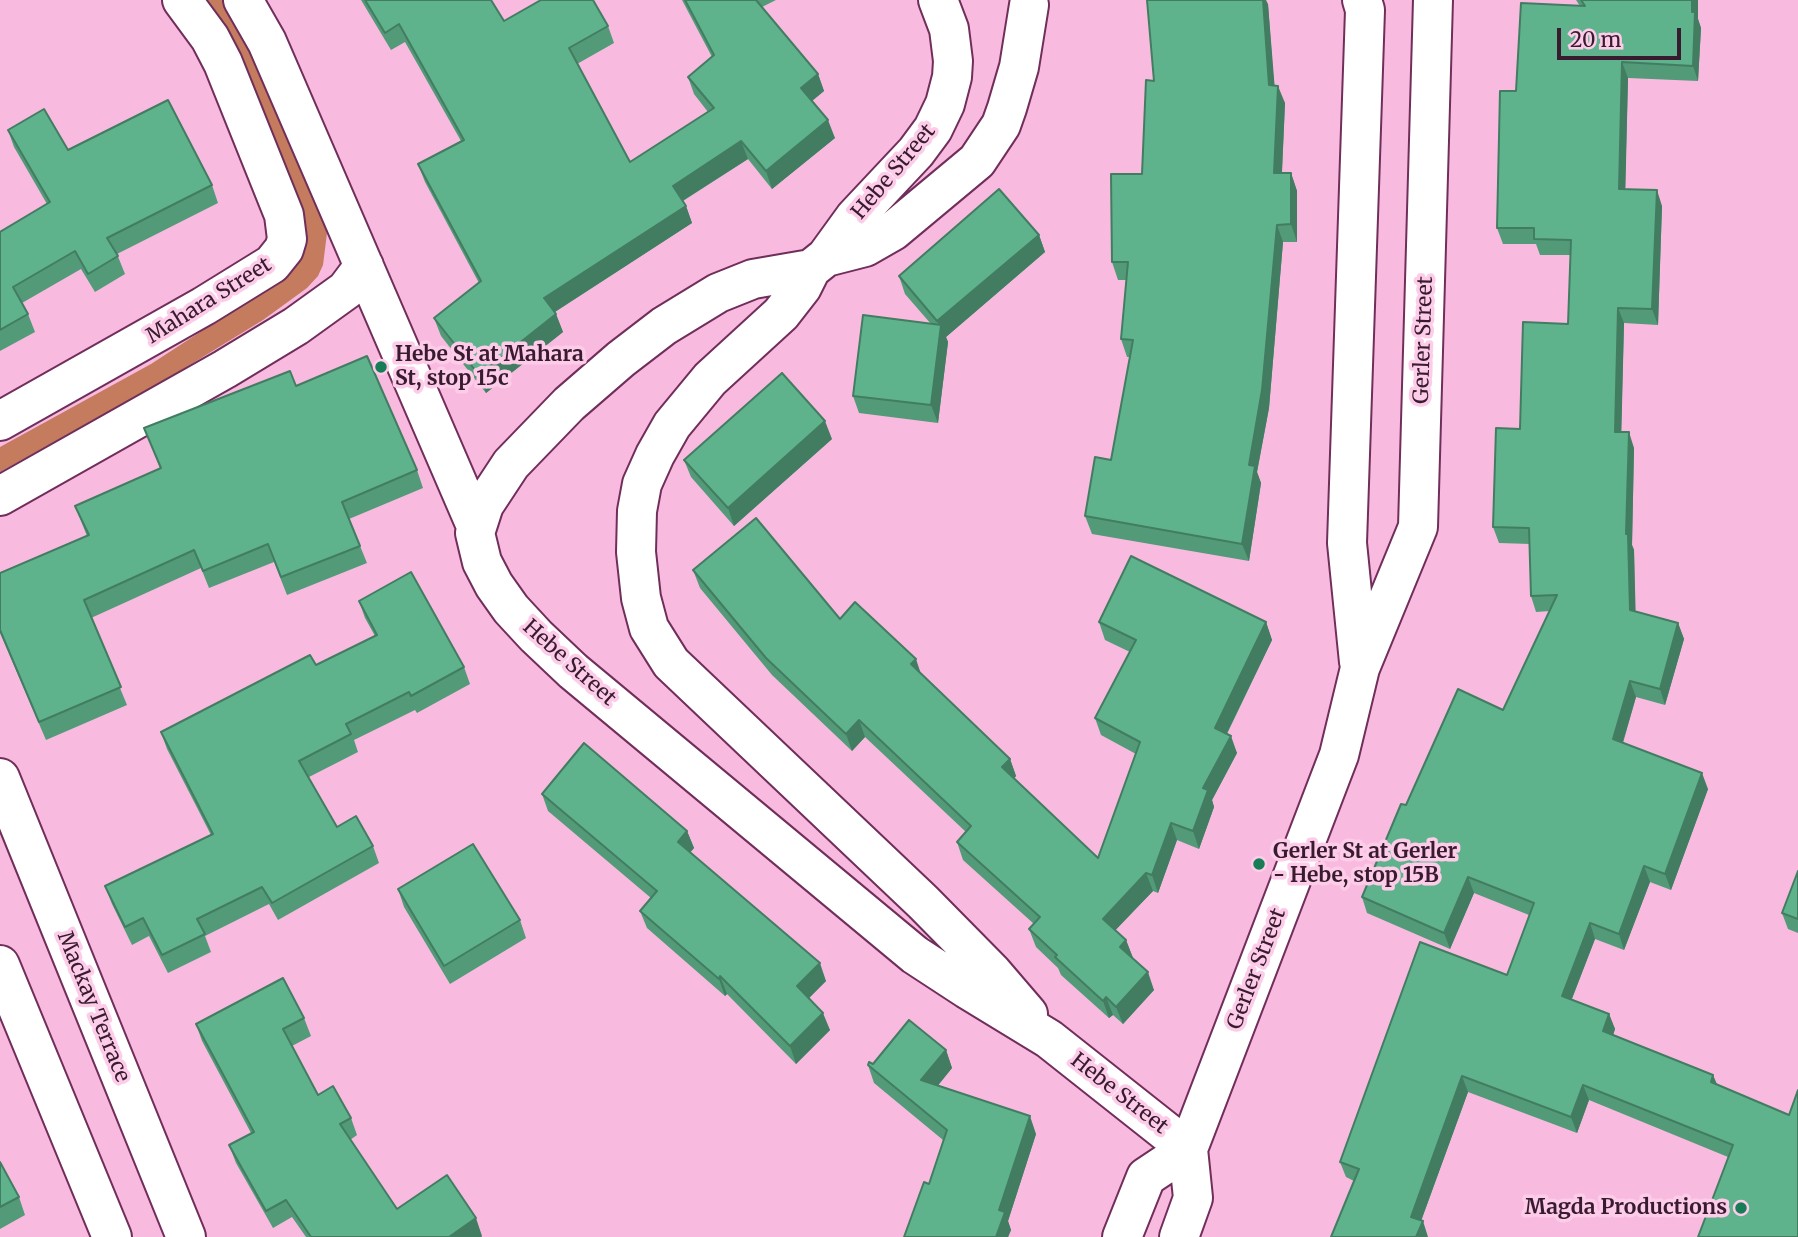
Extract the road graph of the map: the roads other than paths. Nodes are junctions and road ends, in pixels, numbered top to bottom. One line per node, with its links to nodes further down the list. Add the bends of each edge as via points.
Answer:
1 (182, 0): 9 (street, Mahara Street, via 210,38 233,88 284,215 285,249 272,264 214,300)
2 (243, 0): 8 (street, via 267,42)
3 (938, 0): 7 (street, Hebe Street, via 949,29 953,61 939,117 923,143)
4 (1362, 0): 12 (street, Gerler Street, via 1347,543)
5 (1433, 0): 12 (street, Gerler Street, via 1418,527)
6 (1029, 5): 7 (street, Hebe Street, via 1007,108 977,161 886,236)
7 (819, 263): 11 (street, Hebe Street, via 718,293 664,326 569,404 511,464 490,494); 15 (street, Hebe Street, via 781,314 693,398 655,455 639,498 635,530 638,576 649,628 681,674 923,902)
8 (364, 266): 10 (street, via 346,290 296,326); 11 (street)
9 (0, 421)
10 (0, 496)
11 (476, 526): 15 (street, Hebe Street, via 477,548 488,575 511,609 554,653 915,955)
12 (1360, 668): 16 (street, Gerler Street, via 1339,755)
13 (0, 778): 18 (street, Mackay Terrace)
14 (0, 965): 17 (street)
15 (1049, 1039): 16 (street, Hebe Street)
16 (1188, 1149): 19 (street, via 1146,1177); 20 (street, Gerler Street, via 1193,1198)
17 (112, 1237)
18 (186, 1237)
19 (1122, 1237)
20 (1179, 1237)

